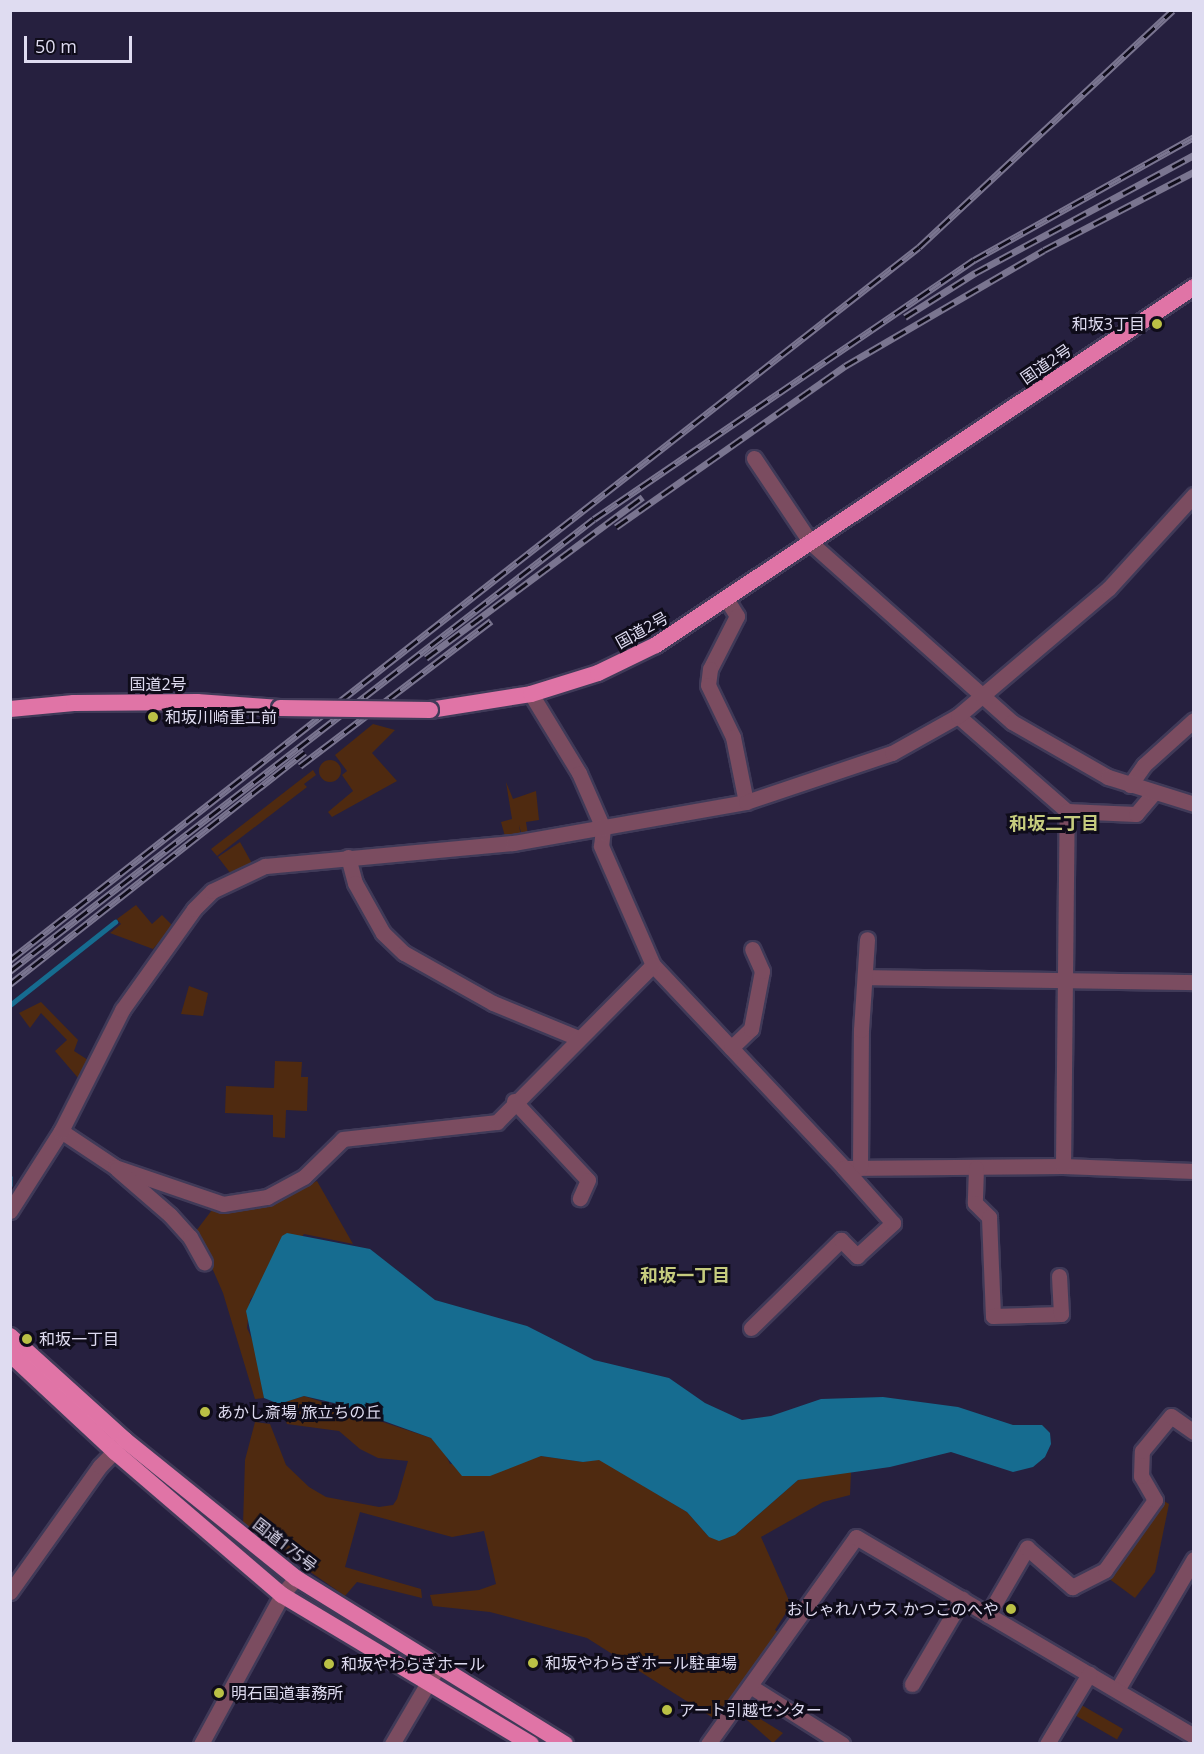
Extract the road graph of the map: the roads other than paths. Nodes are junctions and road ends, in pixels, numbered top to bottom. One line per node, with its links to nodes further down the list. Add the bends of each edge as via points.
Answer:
1 (1194, 286): 4 (highway, 国道2号)
2 (753, 458): 4 (street)
3 (1194, 495): 7 (street, via 1108,588)
4 (811, 543): 5 (highway, 国道2号); 7 (street)
5 (727, 600): 6 (highway, 国道2号, via 656,645 598,673); 13 (street, via 737,616 710,669 708,685 733,738)
6 (531, 694): 8 (highway, 国道2号, bridge, via 430,710 280,708 196,702 96,702); 16 (street, via 579,773)
7 (980, 697): 9 (street); 11 (street, via 1061,753)
8 (10, 709)
9 (958, 716): 13 (street, via 892,753); 15 (street)
10 (1194, 720): 11 (street, via 1144,765)
11 (1130, 785): 12 (street)
12 (1153, 794): 14 (street); 15 (street, via 1136,814)
13 (746, 802): 16 (street)
14 (1194, 804)
15 (1067, 811): 22 (street)
16 (603, 828): 17 (street, via 513,843); 20 (street, via 601,846)
17 (348, 857): 24 (street, via 355,883 383,933 404,953 493,1003); 27 (street, via 265,866 212,891 184,922 122,1010)
18 (867, 939): 21 (street)
19 (752, 950): 25 (street, via 762,971 750,1029)
20 (653, 965): 24 (street); 25 (street)
21 (865, 977): 22 (street); 30 (street)
22 (1064, 981): 23 (street); 28 (street)
23 (1194, 981)
24 (578, 1038): 26 (street)
25 (731, 1048): 30 (street)
26 (514, 1101): 29 (street, via 497,1122 343,1139 304,1178 267,1197 223,1204); 33 (street, via 588,1180)
27 (61, 1131): 29 (street); 34 (street)
28 (1063, 1166): 31 (street); 32 (street)
29 (115, 1167): 35 (street, via 177,1222)
30 (852, 1168): 31 (street); 37 (street, via 893,1223 857,1256 841,1239)
31 (976, 1168): 36 (street, via 975,1203 989,1217 993,1316 1061,1314)
32 (1194, 1171)
33 (580, 1198)
34 (10, 1211)
35 (204, 1262)
36 (1059, 1276)
37 (752, 1328)
38 (10, 1336): 41 (highway, 国道175号)
39 (10, 1354): 41 (highway, 国道175号)
40 (1194, 1432): 47 (street, via 1171,1416 1142,1451 1141,1476 1155,1500 1105,1569 1072,1587 1027,1548)
41 (120, 1446): 43 (highway, 国道175号); 44 (street, via 100,1466); 45 (highway, 国道175号)
42 (1192, 1565): 53 (street)
43 (296, 1578): 45 (street); 48 (highway, 国道175号)
44 (10, 1592)
45 (282, 1595): 50 (highway, 国道175号); 55 (street)
46 (962, 1599): 47 (street); 51 (street); 52 (street, via 856,1537)
47 (988, 1615): 49 (street)
48 (438, 1666): 50 (street); 58 (highway, 国道175号)
49 (1089, 1674): 53 (street); 61 (street)
50 (428, 1682): 56 (street); 57 (highway, 国道175号)
51 (912, 1684)
52 (750, 1686): 59 (street); 60 (street)
53 (1117, 1690): 54 (street)
54 (1190, 1738)
55 (201, 1743)
56 (392, 1743)
57 (531, 1743)
58 (565, 1743)
59 (708, 1743)
60 (842, 1743)
61 (1047, 1743)

